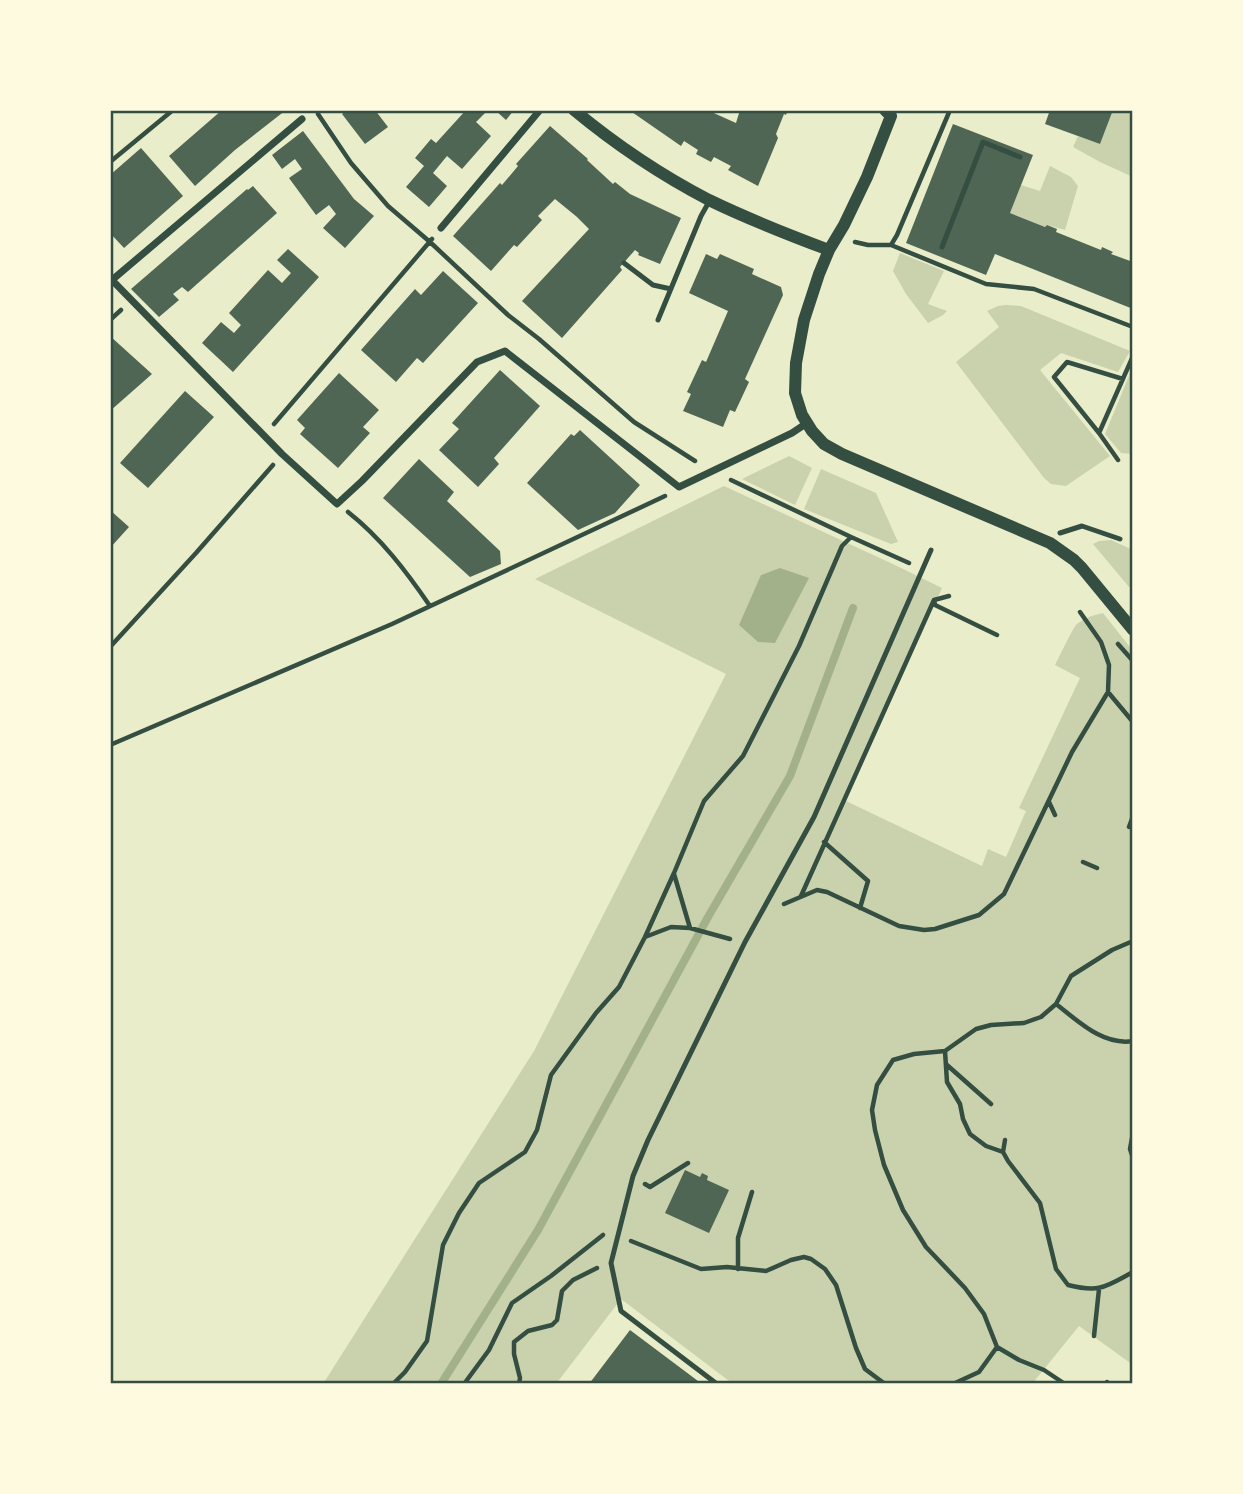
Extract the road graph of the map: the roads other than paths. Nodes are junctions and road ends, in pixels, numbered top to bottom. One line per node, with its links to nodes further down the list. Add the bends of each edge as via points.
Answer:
1 (540, 110): 7 (street)
2 (574, 110): 6 (street, via 651,166)
3 (890, 112): 9 (street, via 867,177)
4 (302, 119): 11 (street)
5 (1020, 157): 8 (lane, via 983,142)
6 (710, 200): 9 (street); 12 (lane)
7 (441, 228)
8 (942, 247)
9 (829, 250): 14 (street, via 807,309 796,363 796,401)
10 (624, 263): 12 (lane, via 653,285)
11 (111, 279): 14 (street, via 282,454 337,503 477,362 505,351 679,487)
12 (671, 289): 13 (lane)
13 (658, 320)
14 (807, 423): 18 (street, via 824,444 842,454 1050,543 1082,568)
15 (1060, 533): 16 (lane, via 1082,526)
16 (1120, 538)
17 (932, 550): 19 (lane, via 814,817 745,942 633,1176 611,1263 621,1311)
18 (1133, 630)
19 (717, 1384)

